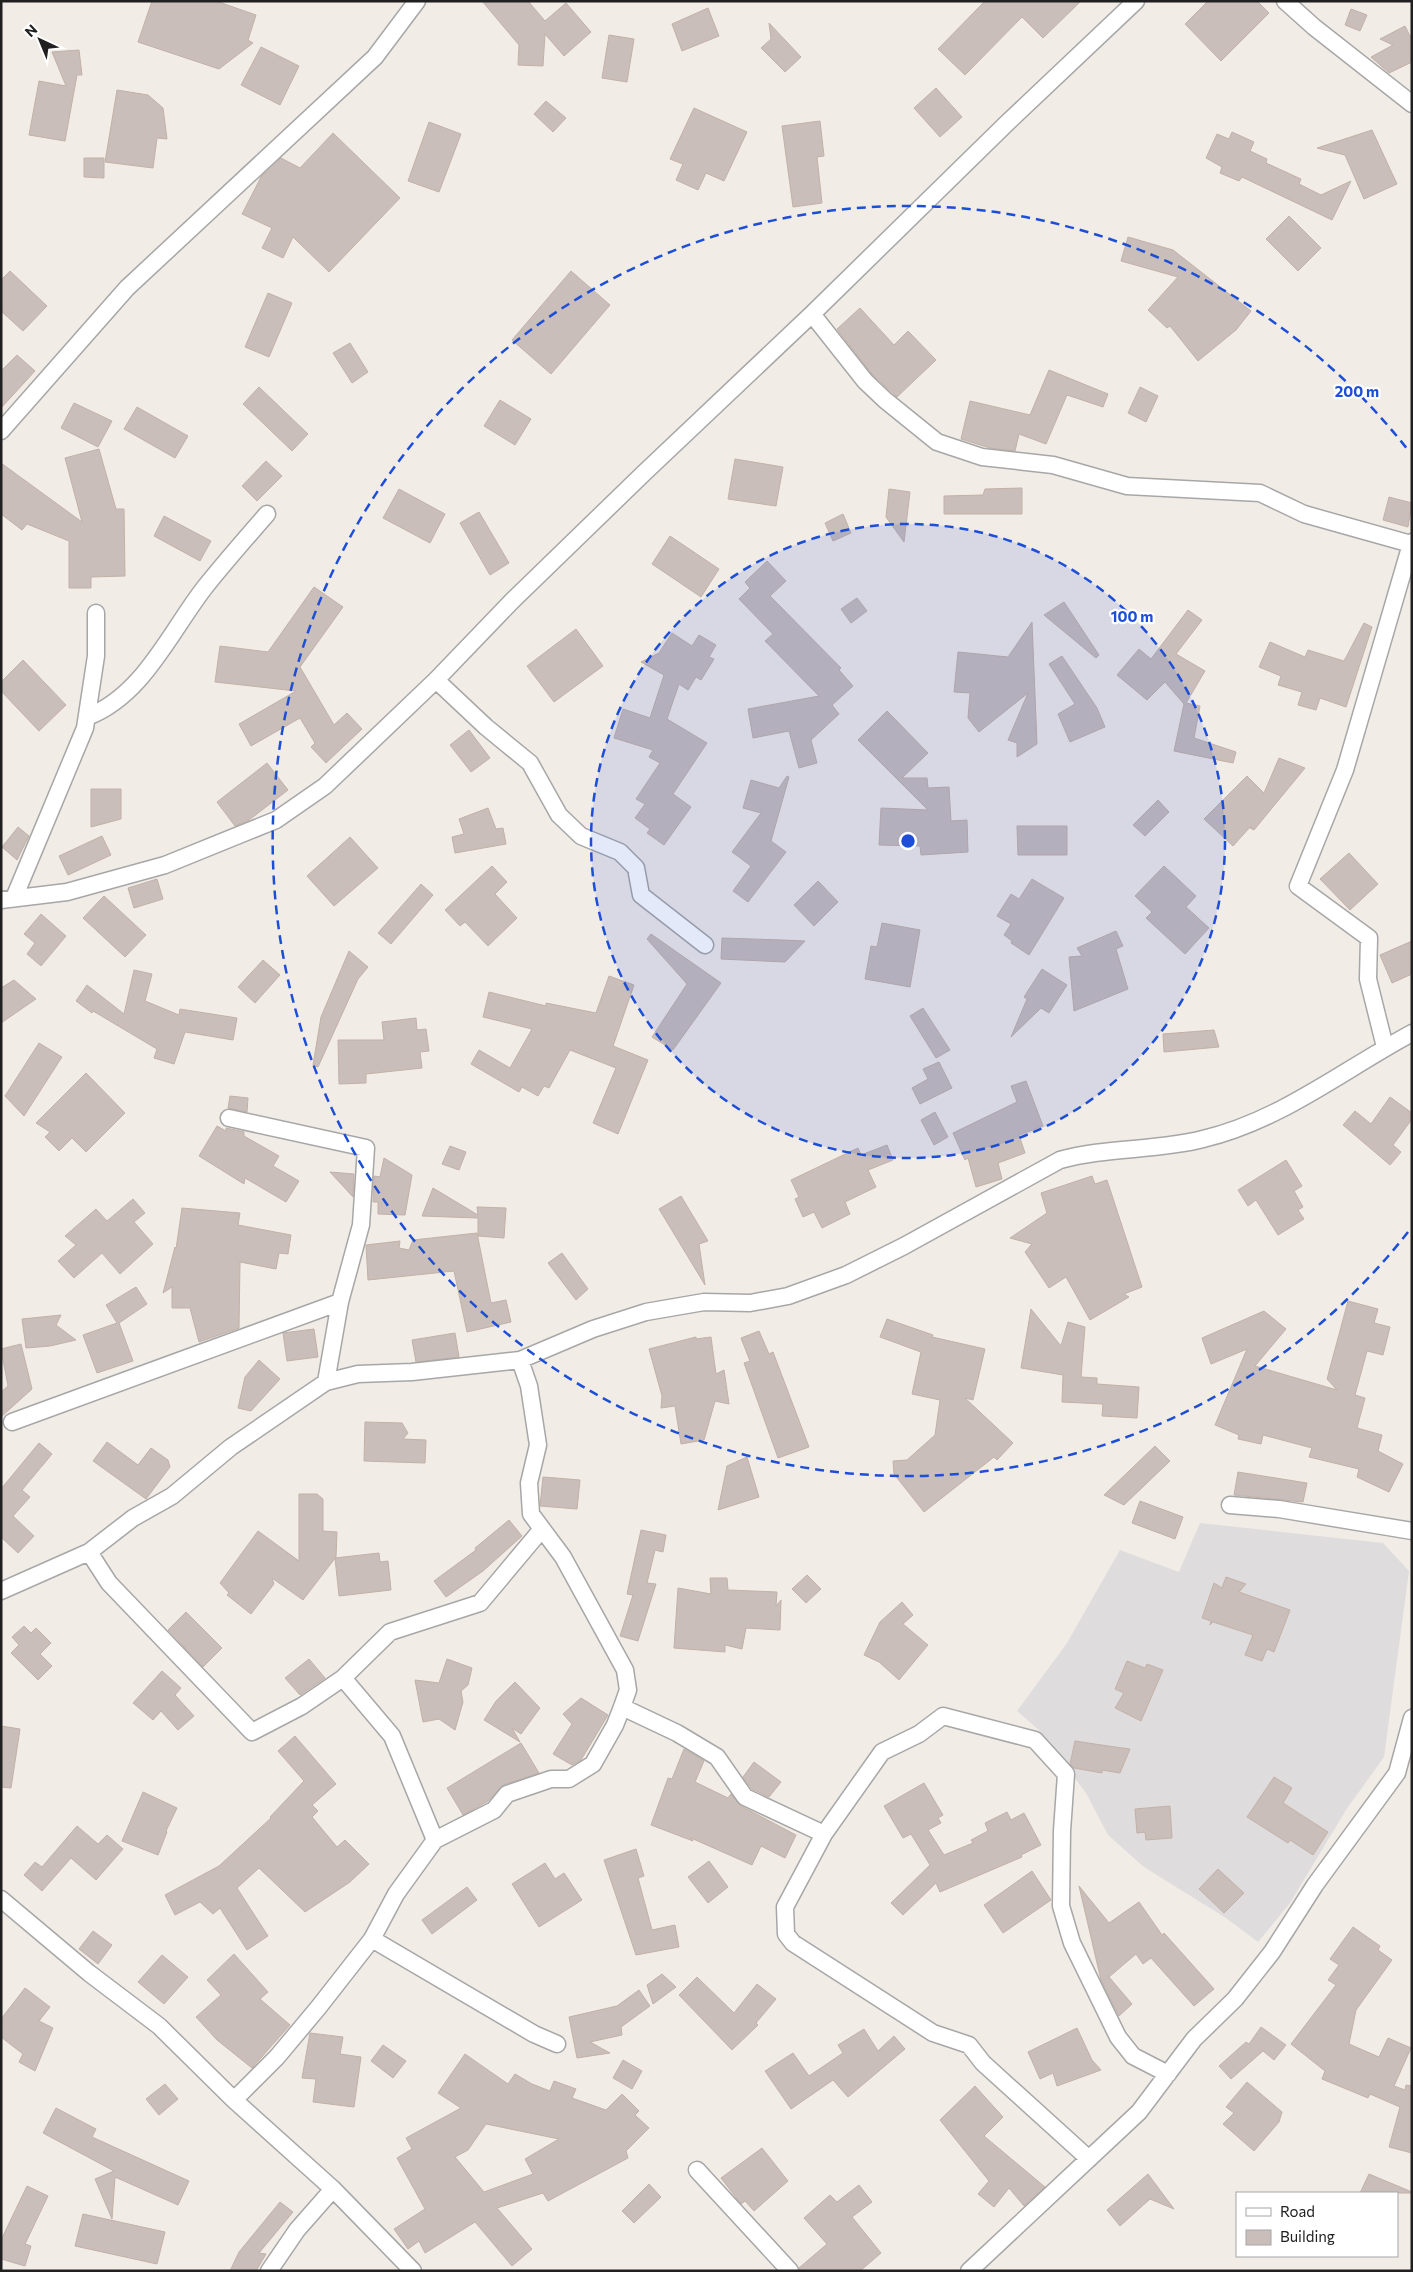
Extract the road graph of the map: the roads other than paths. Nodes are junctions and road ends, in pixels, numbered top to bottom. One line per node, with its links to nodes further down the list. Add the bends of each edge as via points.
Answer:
1 (416, 1): 6 (street, via 375,56 127,288)
2 (1136, 1): 5 (street)
3 (1286, 1): 4 (street)
4 (1412, 104)
5 (812, 314): 8 (street, via 865,381 937,442 982,457 1053,465 1127,486 1260,493 1304,514); 10 (street, via 547,567)
6 (1, 431)
7 (267, 514): 11 (street, via 205,588 138,680 103,711)
8 (1411, 543): 15 (street, via 1345,770 1298,886 1368,938 1368,979)
9 (96, 613): 11 (street, via 96,656)
10 (436, 680): 12 (street, via 326,786 276,820 165,865 67,892); 13 (street, via 530,764 559,815 581,836 620,852 636,868 642,895)
11 (86, 717): 12 (street, via 85,728)
12 (8, 899)
13 (705, 945)
14 (1412, 1033): 15 (street)
15 (1385, 1047): 18 (street, via 1289,1106 1244,1126 1184,1143 1083,1154 1060,1160 904,1246 846,1275 788,1296 750,1303 704,1302 646,1312 593,1329)
16 (229, 1118): 17 (street, via 366,1148 361,1225)
17 (340, 1302): 19 (street); 20 (street)
18 (520, 1360): 19 (street, via 412,1372 358,1374); 22 (street, via 529,1386 538,1445 529,1483 531,1514)
19 (326, 1382): 24 (street, via 231,1447 172,1496 133,1518)
20 (12, 1422)
21 (1230, 1505): 23 (street, via 1279,1509)
22 (542, 1529): 26 (street, via 480,1603 390,1632); 27 (street, via 563,1557 625,1670 628,1690)
23 (1412, 1531)
24 (89, 1552): 25 (street); 26 (street, via 109,1583 252,1732 302,1706)
25 (1, 1591)
26 (343, 1678): 30 (street, via 392,1736)
27 (622, 1707): 29 (street, via 677,1733 717,1757 746,1797); 30 (street, via 616,1725 593,1764 569,1779 551,1780 507,1794 494,1810)
28 (1410, 1729): 34 (street, via 1397,1773 1272,1952 1235,1999 1194,2039)
29 (824, 1834): 34 (street, via 882,1752 919,1734 943,1716 1034,1740 1066,1774 1061,1906 1072,1943 1118,2037 1133,2056); 36 (street, via 785,1907 786,1934 792,1943 933,2033 969,2045 983,2063)
30 (435, 1840): 32 (street, via 396,1894)
31 (1, 1899): 35 (street, via 89,1973 159,2026)
32 (372, 1938): 33 (street, via 534,2034); 35 (street, via 277,2057)
33 (557, 2044)
34 (1168, 2074): 36 (street, via 1139,2112)
35 (234, 2100): 38 (street)
36 (1089, 2159): 42 (street)
37 (697, 2170): 41 (street)
38 (333, 2189): 39 (street, via 297,2230); 40 (street)
39 (269, 2271)
40 (413, 2271)
41 (790, 2271)
42 (969, 2271)

